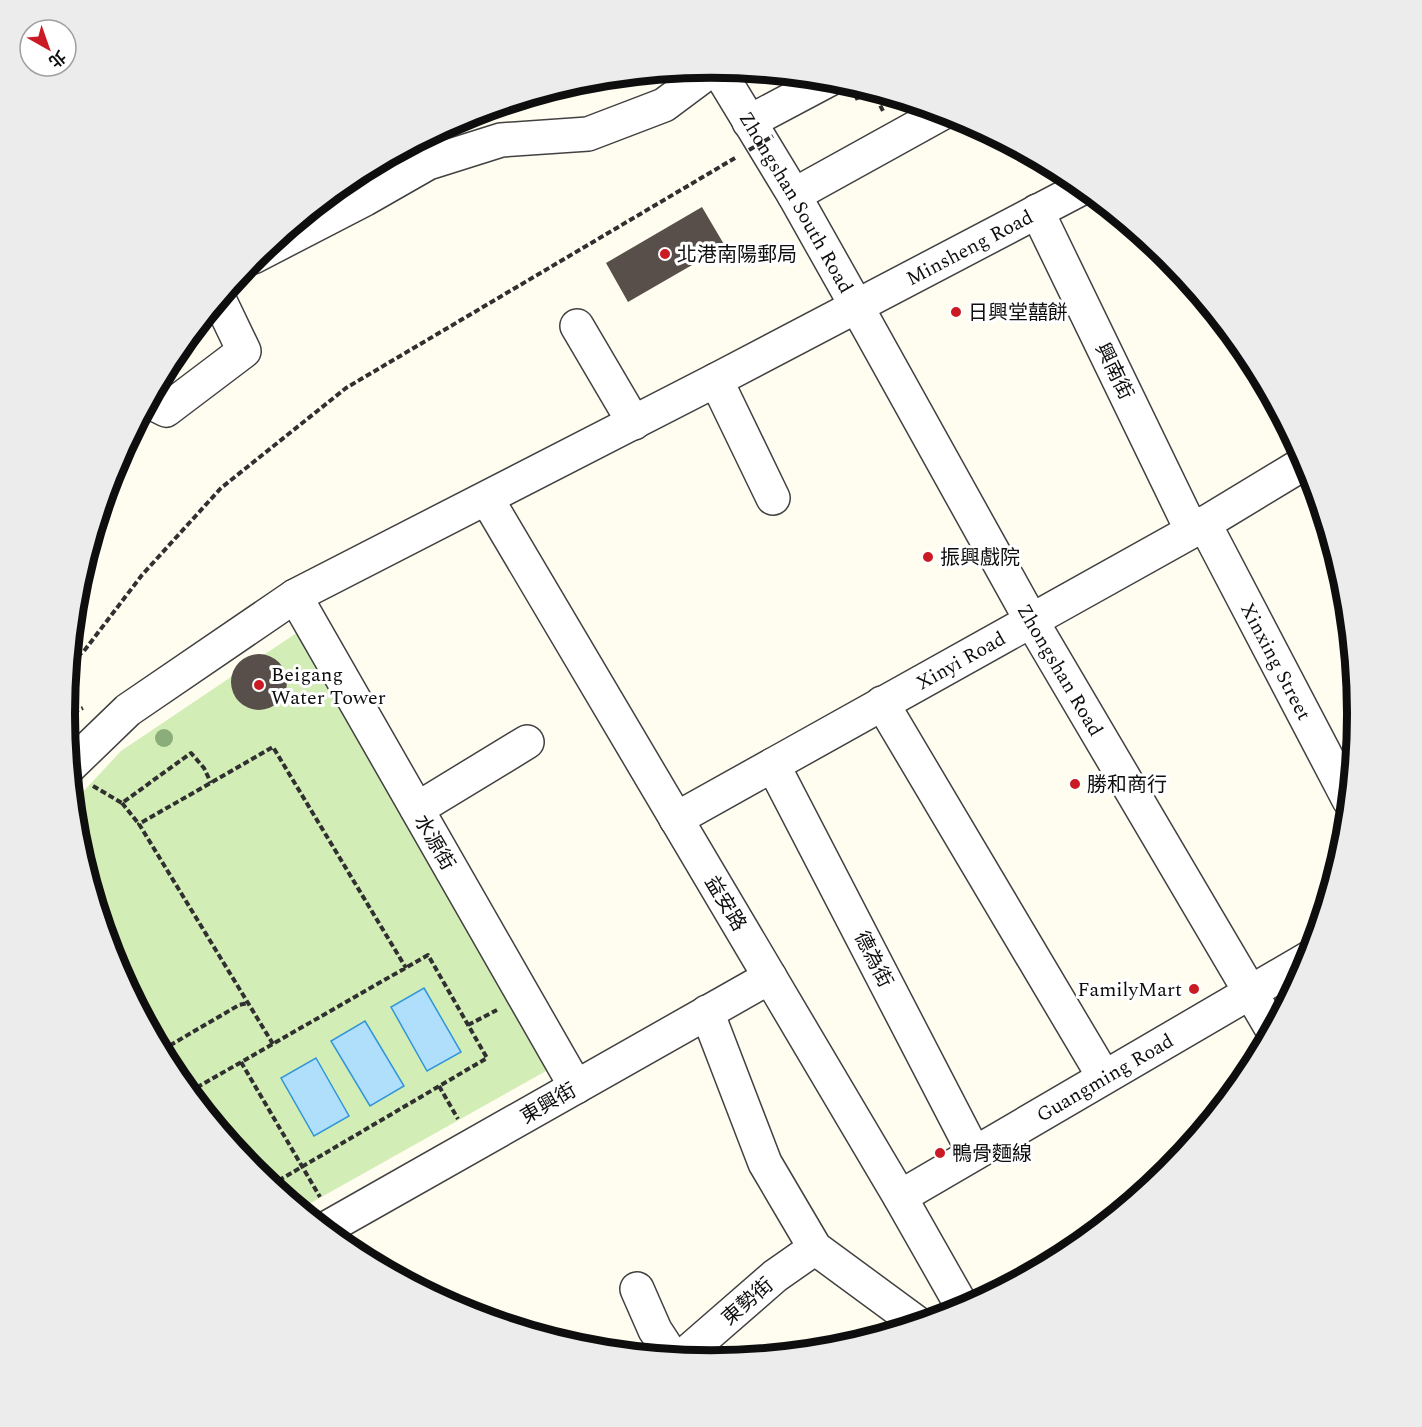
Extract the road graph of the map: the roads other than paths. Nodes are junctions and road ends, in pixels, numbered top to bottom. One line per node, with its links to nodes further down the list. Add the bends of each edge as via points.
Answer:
1 (701, 78): 6 (street, via 664,105 588,134 501,140)
2 (723, 78): 5 (street, Zhongshan South Road)
3 (819, 87): 5 (street)
4 (933, 118): 8 (street)
5 (757, 136): 8 (street, Zhongshan South Road)
6 (416, 156): 10 (street, via 365,199)
7 (1074, 192): 9 (street, Minsheng Road)
8 (794, 195): 12 (street, Zhongshan South Road)
9 (1037, 211): 12 (street, Minsheng Road); 20 (street, 興南街)
10 (288, 239)
11 (223, 306): 15 (street, via 244,351 166,410)
12 (857, 307): 14 (street, Minsheng Road); 22 (street, Zhongshan Road)
13 (578, 326): 16 (street)
14 (716, 380): 16 (street, Minsheng Road); 18 (street)
15 (155, 405)
16 (634, 423): 19 (street, Minsheng Road)
17 (1298, 467): 20 (street, Xinyi Road)
18 (773, 498)
19 (487, 499): 21 (street, Minsheng Road); 29 (street, 益安路)
20 (1198, 527): 22 (street, Xinyi Road); 27 (street, Xinxing Street)
21 (295, 596): 26 (street, Minsheng Road, via 128,710); 28 (street, 水源街)
22 (1031, 620): 23 (street, Xinyi Road); 32 (street, Zhongshan Road)
23 (882, 703): 25 (street, Xinyi Road); 35 (street)
24 (527, 742): 28 (street)
25 (773, 765): 29 (street, Xinyi Road); 37 (street, 德為街)
26 (80, 776)
27 (1343, 789)
28 (417, 809): 36 (street, 水源街)
29 (676, 819): 31 (street, 益安路)
30 (1295, 966): 32 (street, Guangming Road)
31 (770, 977): 33 (street, 東興街); 38 (street, 益安路)
32 (1249, 992): 34 (street, Zhongshan Road); 35 (street, Guangming Road)
33 (706, 1012): 36 (street, 東興街); 40 (street, via 765,1163)
34 (1267, 1022)
35 (1104, 1077): 37 (street, Guangming Road)
36 (576, 1087): 39 (street, 東興街)
37 (974, 1153): 38 (street, Guangming Road)
38 (900, 1197): 42 (street, 益安路)
39 (334, 1225)
40 (815, 1248): 43 (street); 45 (street, 東勢街, via 775,1276)
41 (637, 1288): 44 (street, via 655,1330)
42 (958, 1299)
43 (910, 1318)
44 (675, 1348)
45 (691, 1349)

